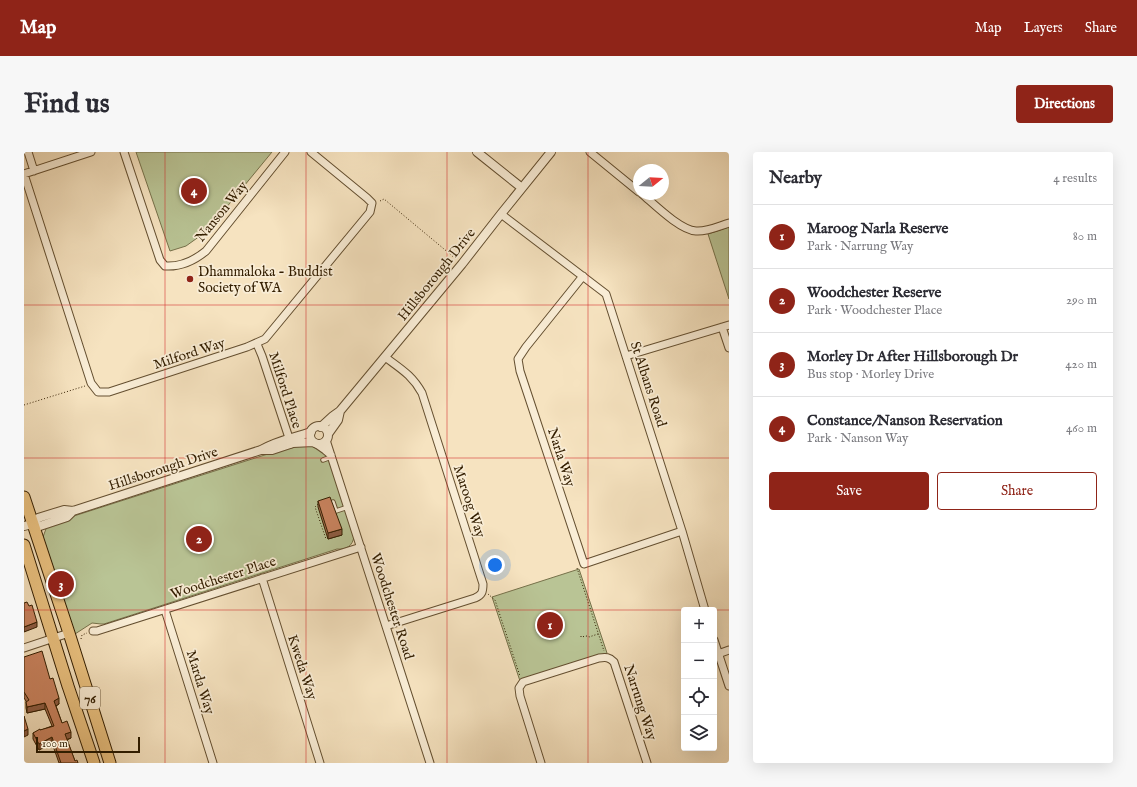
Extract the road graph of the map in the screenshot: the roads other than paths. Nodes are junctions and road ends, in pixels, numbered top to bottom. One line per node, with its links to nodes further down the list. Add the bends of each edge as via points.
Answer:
1 (28, 152): 9 (street)
2 (90, 152): 9 (street)
3 (124, 152): 4 (street, Nanson Way, via 160,260 165,266 173,267 197,258 206,251)
4 (286, 152)
5 (311, 152): 18 (street, Milford Way, via 372,203 370,212 265,339)
6 (477, 152): 12 (street)
7 (550, 152): 12 (street, Hillsborough Drive)
8 (590, 152): 11 (street)
9 (34, 170): 10 (street)
10 (24, 174): 18 (street, Milford Way, via 91,384 98,392 109,392)
11 (633, 187)
12 (522, 188): 14 (street, Hillsborough Drive)
13 (650, 200): 15 (street, via 686,229 707,230)
14 (501, 214): 16 (street, St Albans Road); 21 (street, Hillsborough Drive)
15 (729, 223)
16 (583, 276): 20 (street, St Albans Road, via 606,294); 34 (street, Narla Way, via 518,359 584,564)
17 (726, 326): 19 (street); 20 (street)
18 (257, 344): 26 (street, Milford Place)
19 (729, 348)
20 (626, 356): 34 (street, St Albans Road)
21 (385, 357): 22 (street, Hillsborough Drive); 40 (street, Maroog Way, via 410,376 422,393 483,584 481,595 475,598)
22 (340, 411): 23 (street, Hillsborough Drive); 25 (street, Hillsborough Drive, via 338,420)
23 (321, 427): 24 (street); 25 (street, via 326,430)
24 (311, 432): 26 (street, Hillsborough Drive); 27 (street, via 310,436)
25 (327, 437): 27 (street, via 321,444); 28 (street, Woodchester Road)
26 (290, 441): 27 (street, Hillsborough Drive); 33 (street, Hillsborough Drive, via 270,444 261,450 73,511 64,510 38,518)
27 (314, 443): 28 (street)
28 (332, 457): 29 (lane); 32 (street, Woodchester Road)
29 (322, 460)
30 (24, 497): 33 (highway, 76)
31 (333, 502): 32 (lane, via 336,511)
32 (348, 507): 36 (street, Woodchester Road)
33 (28, 525): 42 (highway, 76)
34 (682, 531): 38 (street, St Albans Road)
35 (24, 545): 43 (highway, 76)
36 (361, 547): 37 (street, Woodchester Place); 40 (street, Woodchester Road)
37 (262, 578): 39 (street, Woodchester Place); 52 (street, Kweda Way)
38 (704, 607)
39 (165, 610): 41 (street, Woodchester Place); 51 (street, Marda Way)
40 (386, 626): 53 (street, Woodchester Road)
41 (93, 631)
42 (69, 632): 43 (street); 50 (highway, 76)
43 (54, 638): 45 (street); 49 (highway, 76)
44 (715, 643): 47 (street)
45 (24, 648)
46 (729, 650): 47 (street)
47 (718, 654): 48 (street)
48 (729, 686)
49 (94, 763)
50 (110, 763)
51 (213, 763)
52 (320, 763)
53 (430, 763)
54 (541, 763): 55 (street, Narrung Way, via 520,696 519,688 522,683 606,657 614,662)
55 (647, 763)

